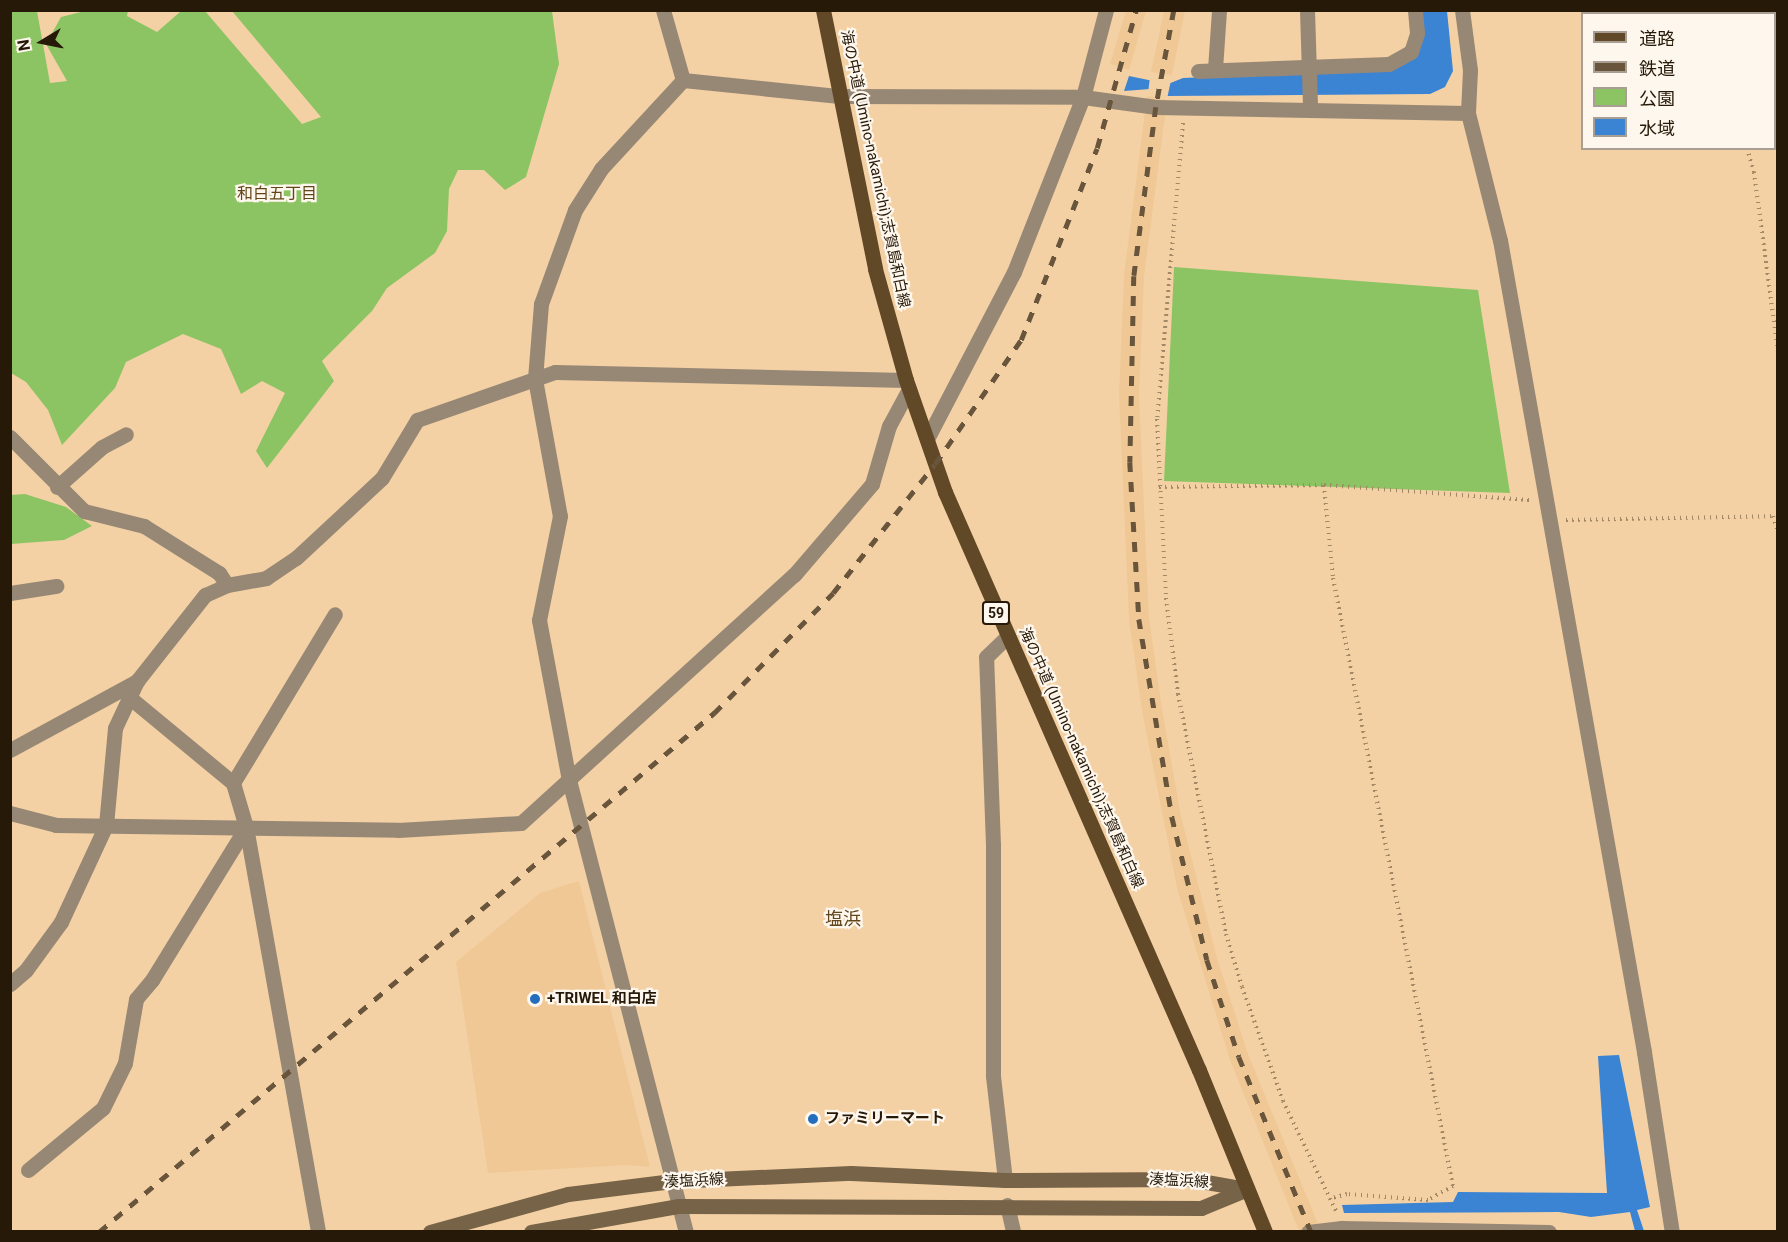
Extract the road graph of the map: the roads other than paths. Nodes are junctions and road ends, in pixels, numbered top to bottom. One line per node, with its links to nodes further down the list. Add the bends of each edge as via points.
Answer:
1 (663, 10): 11 (street)
2 (823, 10): 12 (main road, 海の中道 (Umino-nakamichi);志賀島和白線 / 59)
3 (1106, 10): 13 (street)
4 (1219, 10): 9 (street)
5 (1306, 10): 8 (street)
6 (1415, 10): 8 (street, via 1417,33 1411,52 1401,60)
7 (1462, 10): 15 (street, via 1470,70)
8 (1309, 67): 9 (street); 14 (street)
9 (1215, 69): 10 (street)
10 (1198, 71)
11 (683, 80): 12 (street); 16 (street, via 601,169 575,210 541,304)
12 (839, 96): 13 (street); 17 (main road, 海の中道 (Umino-nakamichi);志賀島和白線 / 59, via 875,268)
13 (1083, 97): 14 (street, via 1156,107); 20 (street, via 1014,272)
14 (1310, 108): 15 (street)
15 (1468, 113): 50 (street, via 1500,240 1644,1052)
16 (535, 379): 17 (street, via 555,372); 22 (street, via 417,420 382,478 296,558 266,578); 30 (street, via 560,516 539,620)
17 (907, 384): 20 (main road, 海の中道 (Umino-nakamichi);志賀島和白線 / 59); 30 (street, via 889,426 872,484 794,575)
18 (126, 434): 21 (street, via 102,447)
19 (10, 437): 21 (street)
20 (927, 439): 26 (main road, 海の中道 (Umino-nakamichi);志賀島和白線 / 59, via 959,530)
21 (57, 487): 22 (street, via 84,511 144,526 219,573)
22 (227, 585): 27 (street, via 205,595)
23 (56, 586): 24 (street)
24 (10, 594)
25 (336, 614): 31 (street)
26 (1007, 637): 37 (street, via 986,657 993,845 993,1076); 39 (main road, 海の中道 (Umino-nakamichi);志賀島和白線 / 59, via 1199,1070)
27 (136, 681): 28 (street); 29 (street)
28 (129, 697): 31 (street); 33 (street, via 115,728)
29 (10, 750)
30 (569, 780): 34 (street, via 521,822 398,830); 38 (street)
31 (233, 783): 34 (street)
32 (10, 813): 33 (street, via 56,825)
33 (106, 825): 34 (street); 35 (street, via 61,922 26,970)
34 (246, 827): 36 (street, via 152,980 136,999 125,1063 103,1108); 42 (street)
35 (10, 984)
36 (28, 1170)
37 (1005, 1180): 38 (main road, 湊塩浜線, via 851,1173); 39 (main road, 湊塩浜線, via 1189,1179)
38 (672, 1181): 41 (street); 43 (main road, 湊塩浜線, via 568,1194)
39 (1247, 1189): 40 (main road, 湊塩浜線, via 1201,1208); 47 (main road, 海の中道 (Umino-nakamichi);志賀島和白線 / 59)
40 (1006, 1205): 41 (main road, 湊塩浜線); 46 (street)
41 (679, 1206): 44 (main road, 湊塩浜線); 45 (street)
42 (318, 1232)
43 (430, 1232)
44 (531, 1232)
45 (686, 1232)
46 (1013, 1232)
47 (1265, 1232)
48 (1308, 1232): 49 (street, via 1342,1228)
49 (1549, 1232)
50 (1672, 1232)

